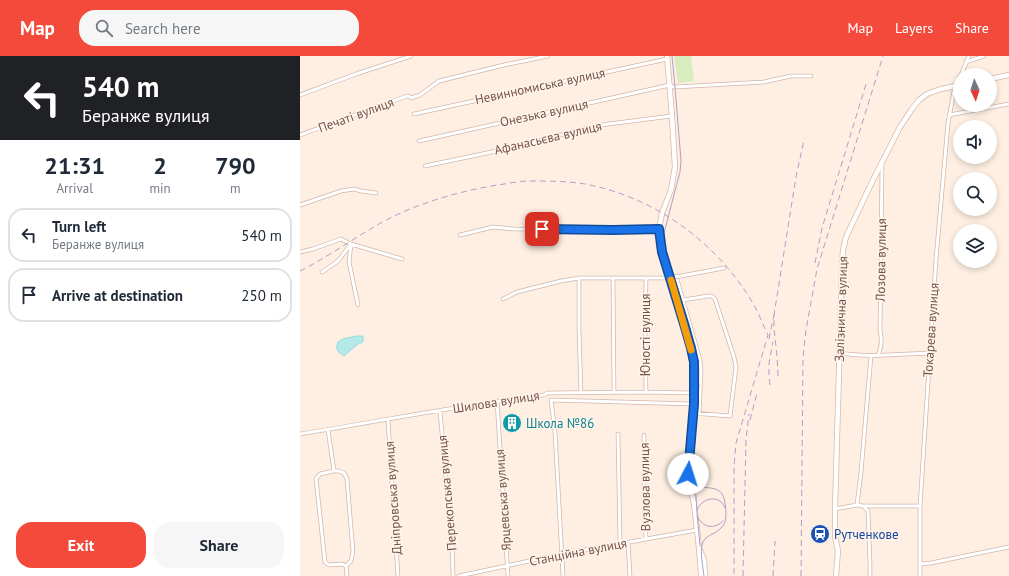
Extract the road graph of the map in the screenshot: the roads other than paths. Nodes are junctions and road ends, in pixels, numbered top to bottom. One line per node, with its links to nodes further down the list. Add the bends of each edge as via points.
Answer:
1 (411, 56): 13 (street)
2 (548, 56): 19 (street, Печаті вулиця, via 439,81 420,95 411,98 407,96)
3 (969, 56): 6 (street, Токарева вулиця)
4 (984, 56): 6 (street)
5 (667, 57): 11 (street); 16 (street, Невинномиська вулиця)
6 (966, 62): 7 (street, Токарева вулиця)
7 (963, 68)
8 (1009, 75): 10 (street)
9 (811, 76): 11 (street, Онезька вулиця, via 791,76 764,82 675,87)
10 (997, 78)
11 (670, 85): 18 (street); 20 (street, Онезька вулиця)
12 (953, 87): 21 (street, Залізнична вулиця, via 934,91 919,100 900,127)
13 (300, 95)
14 (953, 102): 17 (street, Токарева вулиця)
15 (1009, 104): 17 (street)
16 (414, 114)
17 (949, 115): 40 (street, Токарева вулиця)
18 (672, 116): 22 (street, Афанасьєва вулиця, via 608,124); 25 (street, via 674,174)
19 (300, 135)
20 (419, 140)
21 (882, 163): 41 (street, Залізнична вулиця, via 846,237 843,250); 42 (street, Лозова вулиця, via 882,340)
22 (424, 166)
23 (376, 193): 24 (street, via 354,189 341,191)
24 (300, 205)
25 (659, 229): 26 (street, via 493,227); 36 (street, via 662,252)
26 (460, 234)
27 (351, 244): 28 (street, via 341,239); 29 (street); 31 (street, via 338,260); 39 (street, via 349,262)
28 (300, 252)
29 (402, 259)
30 (724, 268): 32 (street)
31 (322, 272)
32 (676, 276): 36 (street); 38 (street)
33 (579, 278): 34 (street); 37 (street, via 517,292); 45 (street)
34 (613, 278): 35 (street); 46 (street)
35 (646, 278): 36 (street); 44 (street, Юності вулиця)
36 (670, 278): 47 (street, via 692,353)
37 (502, 299)
38 (683, 300): 52 (street, via 700,360); 52 (street, via 712,296 736,366 730,416)
39 (358, 306)
40 (930, 353): 42 (street); 61 (street, Токарева вулиця)
41 (840, 354): 43 (street); 62 (street, Залізнична вулиця)
42 (878, 355): 43 (street)
43 (871, 356): 59 (street)
44 (646, 392): 46 (street, Шилова вулиця); 47 (street, Шилова вулиця)
45 (581, 393): 46 (street, Шилова вулиця); 48 (street, Шилова вулиця, via 547,393)
46 (614, 393)
47 (694, 393): 49 (street)
48 (497, 401): 50 (street, Шилова вулиця); 71 (street, Ярцевська вулиця)
49 (694, 404): 51 (street); 69 (street, Шилова вулиця, via 551,400)
50 (440, 411): 53 (street, Шилова вулиця); 75 (street, Перекопська вулиця)
51 (693, 413): 52 (street); 63 (street, via 688,478)
52 (699, 414)
53 (388, 420): 54 (street, Шилова вулиця); 74 (street, Дніпровська вулиця)
54 (328, 430): 55 (street, Шилова вулиця); 58 (street)
55 (300, 434)
56 (618, 434): 66 (street)
57 (644, 436): 64 (street, Вузлова вулиця)
58 (334, 471): 72 (street, via 344,473 347,479 353,552 351,561); 72 (street, via 320,474 316,479 325,562 329,565)
59 (857, 505): 60 (street); 62 (street)
60 (863, 506): 61 (street); 83 (street, via 868,511)
61 (920, 506): 70 (street, Токарева вулиця)
62 (835, 509): 82 (street, Залізнична вулиця, via 838,551)
63 (697, 530): 64 (street, Станційна вулиця); 68 (street)
64 (646, 538): 65 (street, Станційна вулиця)
65 (628, 542): 66 (street, Станційна вулиця); 79 (street)
66 (620, 543): 69 (street, Станційна вулиця)
67 (1009, 547): 70 (street)
68 (699, 548): 80 (street); 81 (street, via 703,556)
69 (562, 554): 71 (street, Станційна вулиця); 78 (street)
70 (920, 564): 84 (street, Токарева вулиця)
71 (508, 565): 76 (street, Станційна вулиця); 77 (street, Ярцевська вулиця)
72 (346, 566): 73 (street)
73 (347, 576)
74 (398, 576)
75 (453, 576)
76 (459, 576)
77 (508, 576)
78 (563, 576)
79 (630, 576)
80 (701, 576)
81 (705, 576)
82 (836, 576)
83 (870, 576)
84 (920, 576)

